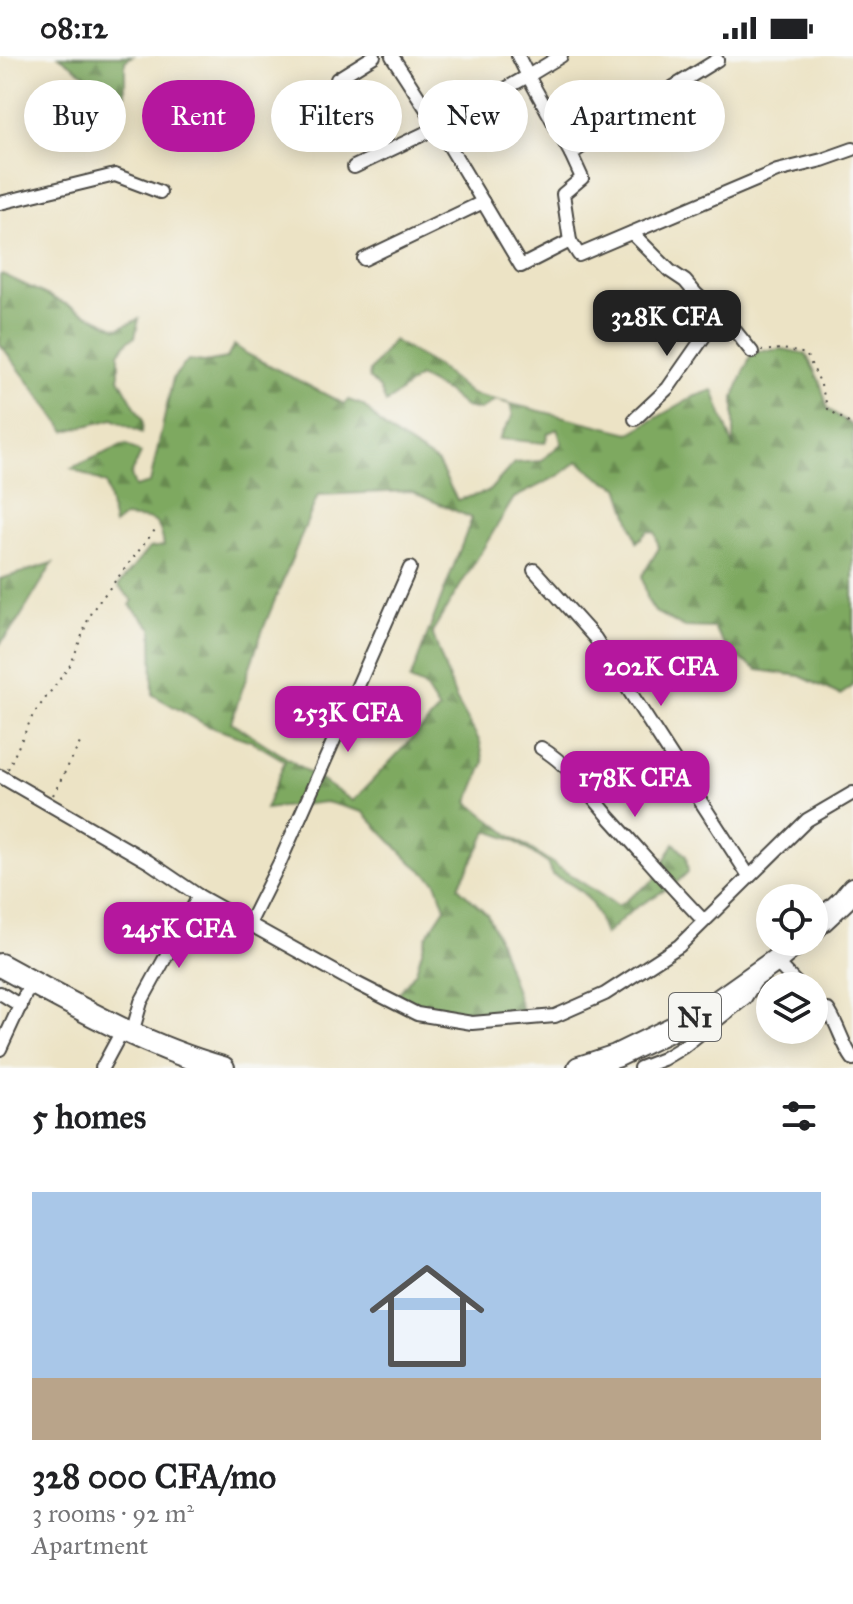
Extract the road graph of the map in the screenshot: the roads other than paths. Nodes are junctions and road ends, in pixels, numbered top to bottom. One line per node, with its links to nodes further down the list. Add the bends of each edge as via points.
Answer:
1 (374, 56): 7 (street)
2 (392, 56): 9 (street)
3 (518, 56): 6 (street)
4 (561, 56): 6 (street)
5 (717, 60): 13 (street)
6 (528, 76): 8 (street); 13 (street)
7 (337, 79)
8 (521, 80)
9 (418, 96)
10 (418, 137): 14 (street)
11 (853, 149): 18 (street, via 777,171)
12 (453, 152): 16 (street)
13 (571, 154): 19 (street, via 582,178 563,194)
14 (354, 167)
15 (160, 192): 17 (street, via 115,175)
16 (483, 202): 19 (street, via 521,266); 20 (street)
17 (0, 203)
18 (632, 233): 19 (street, via 579,255); 21 (street)
19 (570, 241)
20 (364, 259)
21 (719, 315): 22 (street); 23 (street, via 668,388)
22 (752, 352)
23 (635, 419)
24 (410, 568): 34 (street)
25 (534, 570): 29 (street, via 595,638)
26 (541, 748): 33 (street, via 580,783)
27 (2, 776): 31 (street)
28 (853, 793): 29 (street, via 807,820)
29 (749, 876): 33 (street)
30 (853, 889): 32 (highway)
31 (199, 896): 34 (street); 43 (street)
32 (828, 915)
33 (704, 921): 34 (street, via 679,946 605,994 555,1016 472,1023 417,1014)
34 (249, 924)
35 (780, 956): 37 (highway, N1)
36 (0, 965): 39 (highway)
37 (768, 966): 38 (street); 48 (highway, N1, via 696,1017); 49 (street, via 745,998 683,1047)
38 (777, 972)
39 (31, 982): 41 (street); 43 (highway)
40 (0, 993): 41 (street)
41 (21, 1006): 44 (street)
42 (828, 1010): 45 (street)
43 (128, 1031): 46 (street); 47 (highway)
44 (0, 1049)
45 (853, 1059)
46 (102, 1068)
47 (223, 1068)
48 (579, 1068)
49 (640, 1068)

